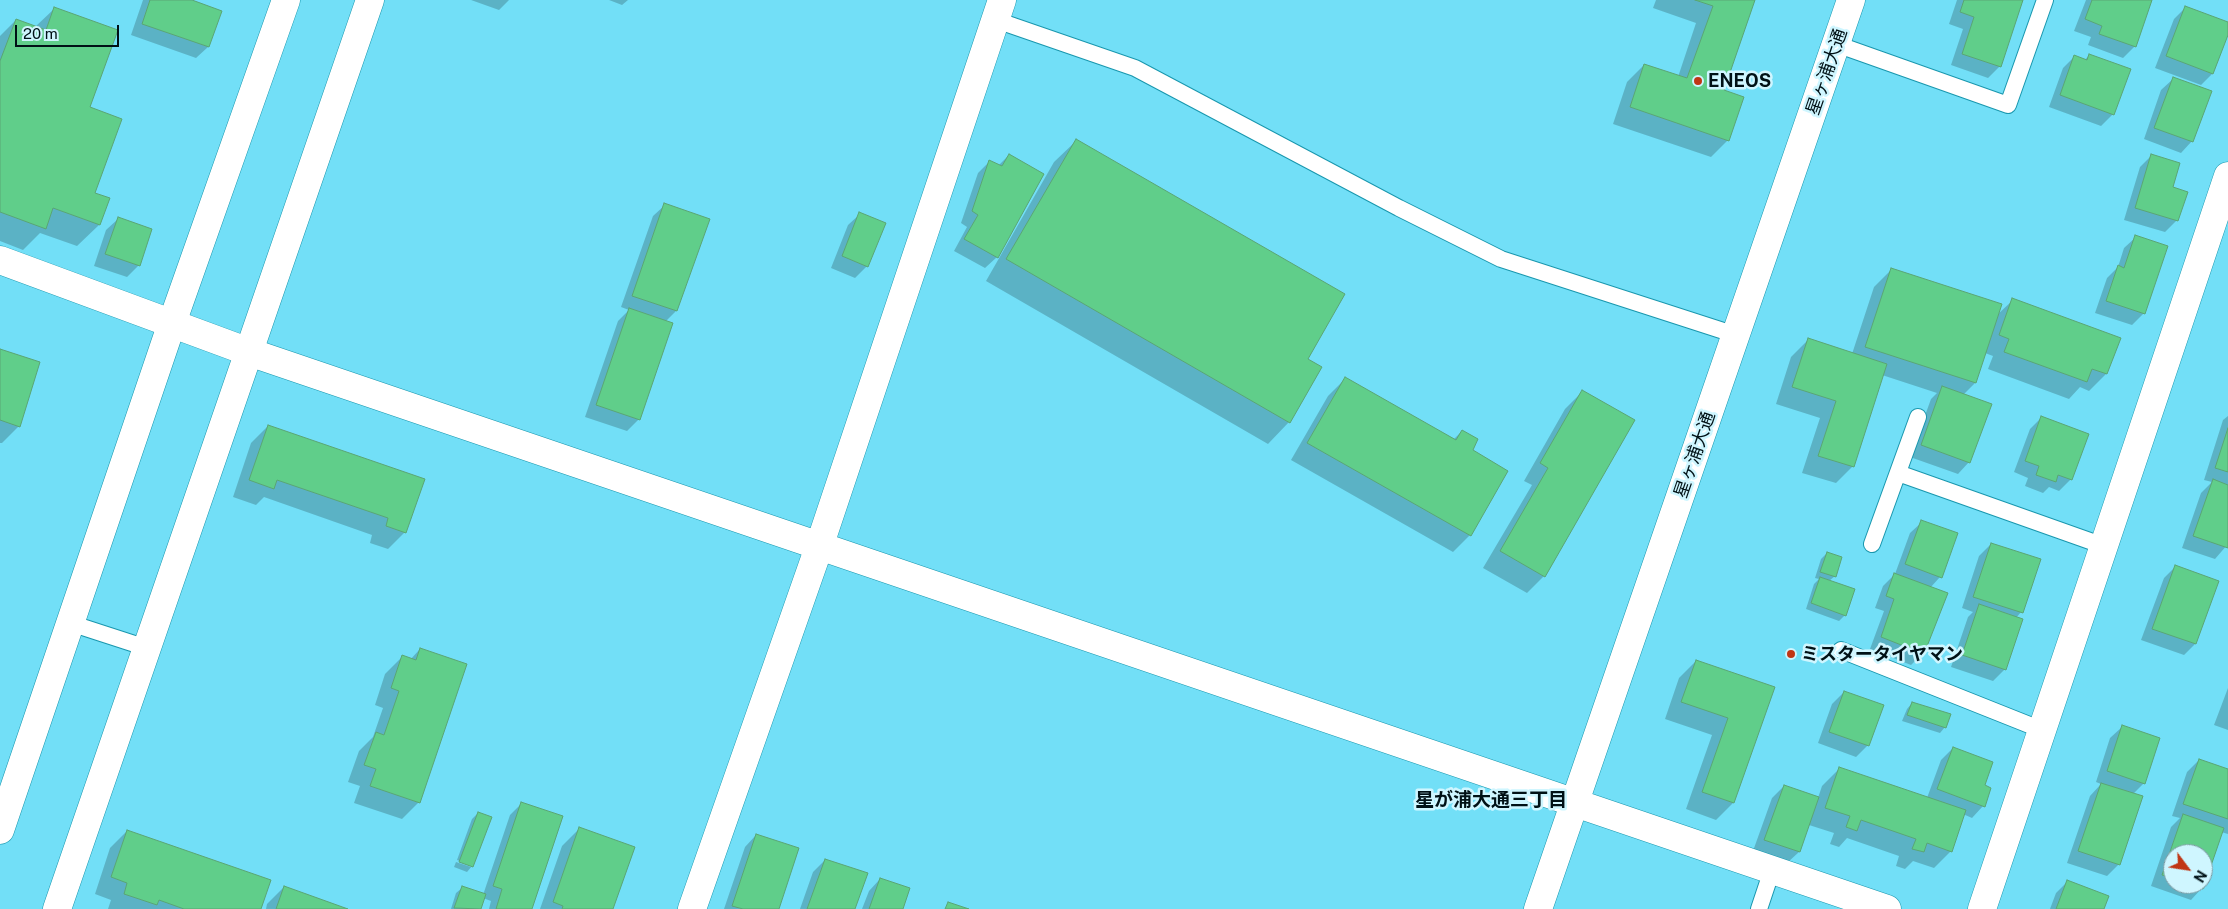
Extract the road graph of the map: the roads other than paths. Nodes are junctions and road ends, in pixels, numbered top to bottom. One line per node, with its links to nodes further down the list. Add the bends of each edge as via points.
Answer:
1 (286, 0): 9 (main road)
2 (370, 0): 11 (main road)
3 (1852, 0): 6 (main road, 星ヶ浦大通)
4 (2045, 0): 6 (lane, via 2008,105)
5 (999, 10): 10 (lane, via 1135,68 1501,259); 16 (main road)
6 (1836, 44): 10 (main road, 星ヶ浦大通)
7 (2228, 176): 15 (main road)
8 (0, 260): 9 (main road)
9 (172, 323): 11 (main road); 17 (main road)
10 (1736, 336): 21 (main road, 星ヶ浦大通)
11 (249, 352): 16 (main road); 18 (main road)
12 (1918, 417): 13 (lane)
13 (1898, 473): 14 (lane); 15 (lane)
14 (1872, 544)
15 (2104, 546): 20 (main road)
16 (818, 547): 21 (main road); 25 (main road)
17 (70, 623): 18 (lane); 22 (main road)
18 (147, 648): 24 (main road)
19 (1841, 650): 20 (lane)
20 (2042, 730): 29 (main road)
21 (1575, 804): 23 (main road); 26 (main road, 星ヶ浦大通)
22 (0, 830)
23 (1772, 870): 27 (lane); 28 (main road)
24 (57, 909)
25 (692, 909)
26 (1538, 909)
27 (1759, 909)
28 (1887, 909)
29 (1982, 909)

